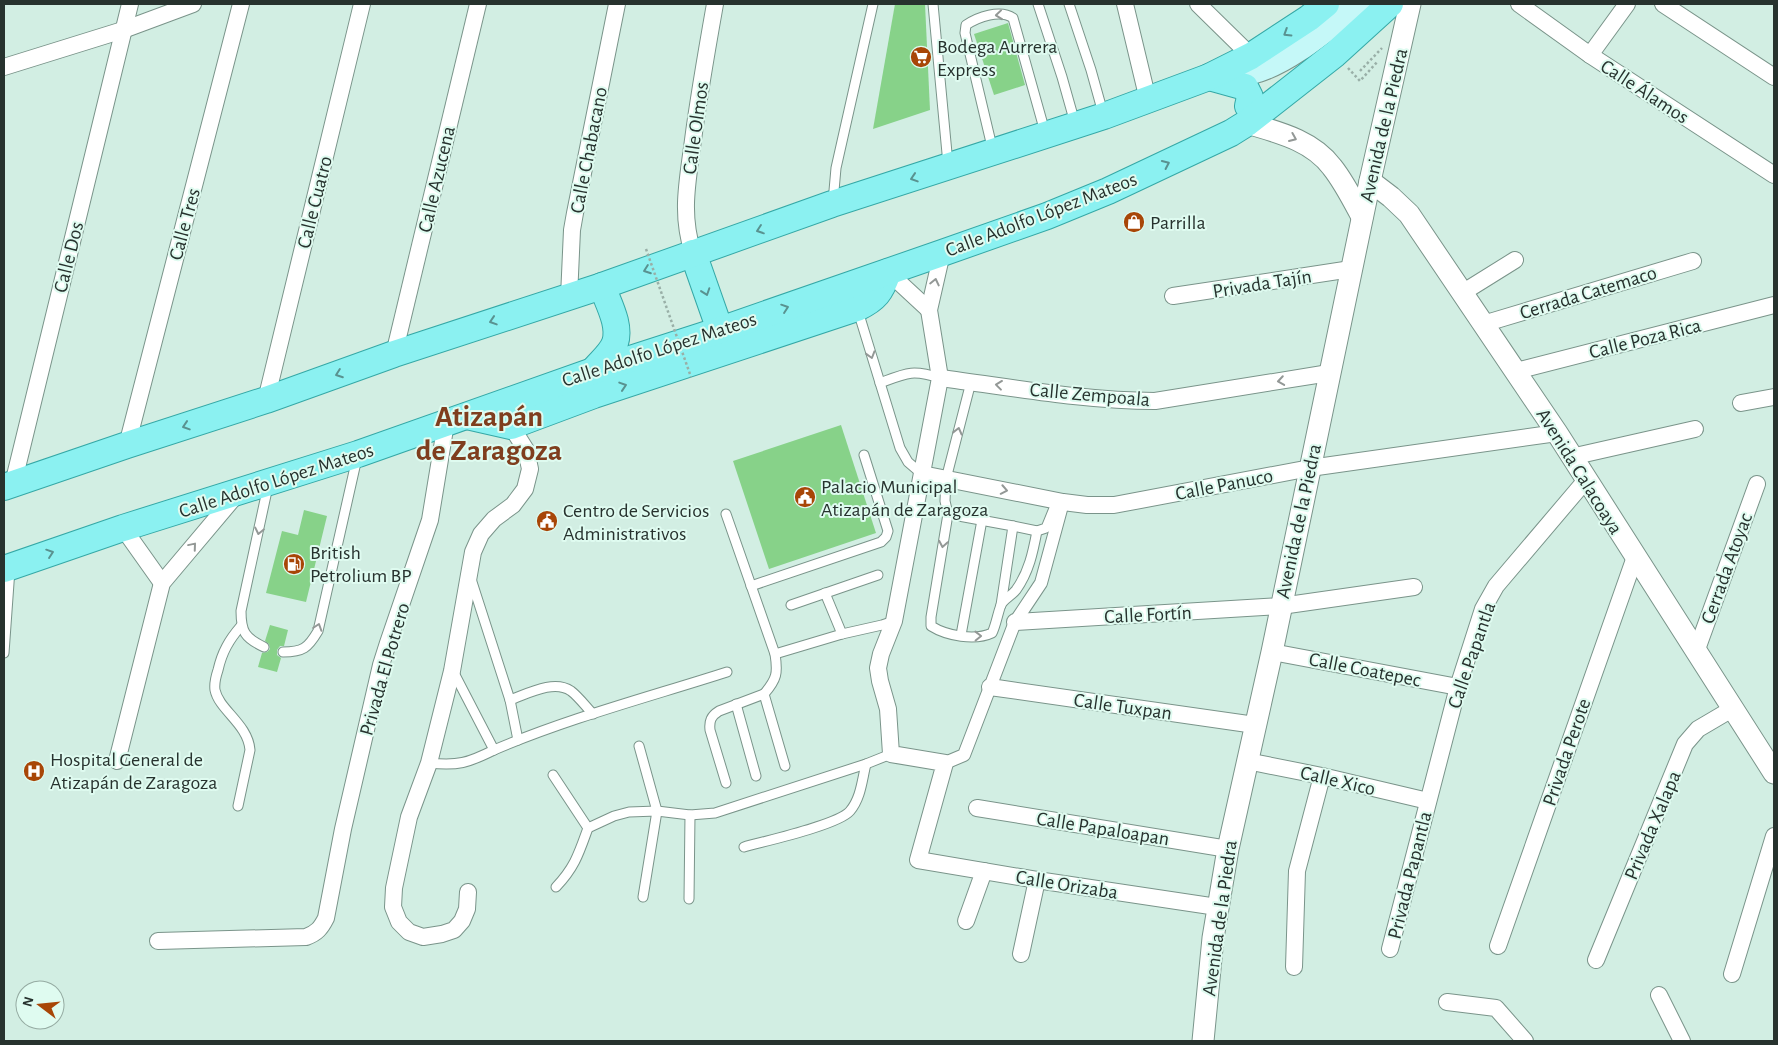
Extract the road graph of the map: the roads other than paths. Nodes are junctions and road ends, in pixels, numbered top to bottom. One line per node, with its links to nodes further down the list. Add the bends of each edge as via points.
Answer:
1 (130, 4): 22 (street, Calle Dos)
2 (193, 4): 22 (street)
3 (241, 4): 68 (street, Calle Tres)
4 (362, 4): 62 (street, Calle Cuatro)
5 (478, 4): 54 (street, Calle Azucena)
6 (617, 4): 48 (street, Calle Chabacano, via 575,213)
7 (716, 4): 39 (street, Calle Olmos, via 687,192 685,215)
8 (873, 4): 37 (lane, via 836,168)
9 (933, 4): 34 (lane)
10 (1038, 4): 31 (lane)
11 (1069, 4): 29 (lane)
12 (1125, 4): 28 (street)
13 (1198, 4): 24 (street)
14 (1326, 4): 24 (main road, one-way to 24)
15 (1359, 4): 26 (main road, via 1272,65 1245,74)
16 (1381, 4): 30 (main road, via 1328,40)
17 (1390, 4): 30 (main road, via 1335,54)
18 (1410, 4): 36 (street, Avenida de la Piedra)
19 (1519, 4): 23 (street, Calle Álamos)
20 (1627, 4): 23 (street)
21 (1663, 4): 27 (street)
22 (122, 30): 25 (street); 78 (street, Calle Dos)
23 (1590, 55): 35 (street, Calle Álamos)
24 (1250, 56): 26 (main road)
25 (4, 67)
26 (1209, 77): 28 (main road); 30 (main road, via 1247,89 1250,97)
27 (1774, 77)
28 (1148, 100): 29 (main road)
29 (1104, 116): 31 (main road)
30 (1242, 121): 38 (street, one-way to 38, via 1294,138 1313,149 1332,166); 40 (main road, Calle Adolfo López Mateos, one-way to 30, via 1108,191)
31 (1075, 125): 32 (main road)
32 (1046, 134): 33 (main road); 33 (lane, one-way to 33, via 1013,18 1008,14 998,14 973,20 966,25 965,33)
33 (994, 152): 34 (main road)
34 (949, 167): 37 (main road, one-way to 37)
35 (1774, 175)
36 (1370, 181): 38 (street, Avenida de la Piedra); 46 (street, Avenida Calacoaya, via 1409,214)
37 (832, 204): 39 (main road, one-way to 39)
38 (1362, 217): 43 (street, Avenida de la Piedra)
39 (693, 253): 45 (main road, one-way to 45); 53 (main road, one-way to 53)
40 (942, 253): 44 (main road, Calle Adolfo López Mateos); 51 (street, one-way to 40)
41 (1515, 260): 46 (street)
42 (1693, 261): 52 (street, Cerrada Catemaco)
43 (1351, 269): 47 (street, Privada Tajín); 56 (street, Avenida de la Piedra)
44 (888, 272): 50 (main road, via 882,290 870,302); 51 (street); 53 (main road, Calle Adolfo López Mateos, one-way to 44)
45 (602, 286): 48 (main road); 59 (main road, via 614,318 615,342)
46 (1462, 293): 52 (street, Avenida Calacoaya)
47 (1173, 296)
48 (569, 297): 54 (main road, one-way to 54)
49 (1774, 305): 55 (street, Calle Poza Rica)
50 (857, 308): 59 (main road, one-way to 50); 60 (lane, one-way to 60)
51 (929, 310): 57 (street)
52 (1483, 324): 55 (street, Avenida Calacoaya)
53 (720, 330): 59 (main road, Calle Adolfo López Mateos)
54 (394, 354): 62 (main road, one-way to 62)
55 (1516, 372): 67 (street, Avenida Calacoaya)
56 (1329, 373): 58 (street, Calle Zempoala, one-way to 58, via 1155,401 1127,401); 72 (street, Avenida de la Piedra)
57 (940, 378): 58 (street, Calle Zempoala); 60 (lane, via 909,372); 73 (street)
58 (971, 382): 74 (lane, one-way to 58)
59 (593, 383): 64 (main road, Calle Adolfo López Mateos, via 530,392); 65 (main road)
60 (880, 383): 73 (lane, via 900,448 908,462)
61 (1774, 397): 63 (street)
62 (266, 400): 68 (main road, one-way to 68)
63 (1741, 403)
64 (456, 420): 65 (main road); 69 (main road, Calle Adolfo López Mateos); 151 (street, Privada El Potrero, via 425,538 388,643 343,829 326,918 316,934 306,937)
65 (512, 426): 89 (street, via 526,450 530,469 525,489 513,505 481,534)
66 (1695, 429): 71 (street)
67 (1557, 433): 71 (street, Avenida Calacoaya); 72 (street, Calle Panuco)
68 (127, 444): 78 (main road)
69 (358, 454): 76 (main road, Calle Adolfo López Mateos); 104 (lane, one-way to 69, via 296,652 309,646 318,631)
70 (864, 455): 92 (lane, via 888,531 886,538)
71 (1571, 456): 75 (street, Avenida Calacoaya)
72 (1310, 468): 80 (street, Calle Panuco, via 1114,505); 97 (street, Avenida de la Piedra)
73 (922, 474): 74 (street, Calle Panuco); 98 (street)
74 (946, 479): 80 (street, Calle Panuco, one-way to 80); 82 (lane)
75 (1586, 480): 87 (street, Avenida Calacoaya); 112 (street, Calle Papantla, via 1496,586 1483,609)
76 (269, 483): 79 (main road, Calle Adolfo López Mateos); 100 (lane, one-way to 100, via 241,611)
77 (1757, 484): 106 (street, Cerrada Atoyac)
78 (8, 486)
79 (238, 493): 85 (main road, Calle Adolfo López Mateos); 91 (street, one-way to 79)
80 (1060, 501): 86 (lane, via 1046,528); 99 (street, via 1041,583)
81 (726, 514): 92 (lane)
82 (948, 514): 83 (lane); 102 (lane, one-way to 102, via 931,626)
83 (982, 520): 84 (lane); 102 (lane)
84 (1013, 526): 86 (lane); 95 (lane)
85 (123, 528): 88 (main road, Calle Adolfo López Mateos, one-way to 85); 91 (street)
86 (1037, 531): 95 (lane, via 1025,576)
87 (1635, 557): 106 (street, Avenida Calacoaya); 152 (street, Privada Perote)
88 (7, 568): 107 (lane)
89 (469, 572): 109 (street); 114 (lane)
90 (878, 575): 94 (lane)
91 (162, 583): 123 (street)
92 (751, 586): 108 (lane)
93 (1414, 587): 97 (street, Calle Fortín)
94 (825, 593): 96 (lane); 101 (lane)
95 (1001, 605): 102 (lane, one-way to 95, via 983,638 992,633)
96 (791, 606)
97 (1281, 606): 99 (street, Calle Fortín); 105 (street, Avenida de la Piedra)
98 (894, 621): 101 (lane); 122 (street, via 878,668 888,709)
99 (1015, 622): 111 (street)
100 (241, 626): 103 (lane, via 246,636); 135 (lane, via 225,646 215,681 218,698 249,741)
101 (842, 634): 108 (lane)
102 (961, 636)
103 (264, 646)
104 (283, 652)
105 (1272, 652): 112 (street, Calle Coatepec); 118 (street, Avenida de la Piedra)
106 (1696, 652): 116 (street, Avenida Calacoaya)
107 (4, 653)
108 (775, 654): 113 (lane, via 778,670 774,683)
109 (452, 671): 121 (lane); 126 (street)
110 (727, 672): 117 (lane)
111 (990, 687): 118 (street, Calle Tuxpan); 125 (street, via 964,755)
112 (1458, 687): 134 (street, Calle Papantla)
113 (764, 694): 115 (lane); 128 (lane)
114 (510, 700): 117 (lane, via 549,687 562,687 571,691); 119 (lane)
115 (736, 704): 131 (lane); 133 (lane, via 719,711 709,722)
116 (1732, 709): 129 (street, Avenida Calacoaya); 155 (street, Privada Xalapa, via 1698,728 1685,744)
117 (593, 714): 119 (lane)
118 (1255, 724): 124 (street, Avenida de la Piedra)
119 (518, 740): 121 (lane)
120 (639, 746): 137 (lane)
121 (494, 750): 126 (lane, via 470,762)
122 (891, 754): 125 (street); 127 (lane)
123 (117, 761)
124 (1247, 761): 132 (street, Calle Xico); 142 (street, Avenida de la Piedra)
125 (945, 763): 143 (street, Calle Orizaba, via 918,860)
126 (429, 764): 146 (street, via 409,817 393,907 399,922 409,932 423,937 442,934 454,930 462,922)
127 (866, 764): 138 (lane, via 715,813); 141 (lane, via 859,797 849,812 835,821)
128 (785, 766)
129 (1774, 773)
130 (552, 775): 139 (lane)
131 (756, 776)
132 (1322, 776): 134 (street, Calle Xico); 156 (street, via 1296,871)
133 (726, 783)
134 (1428, 801): 153 (street, Privada Papantla)
135 (238, 806)
136 (977, 808): 142 (street, Calle Papaloapan)
137 (657, 811): 138 (lane); 139 (lane, via 629,812); 147 (lane)
138 (690, 815): 148 (lane)
139 (588, 828): 145 (lane, via 569,874)
140 (1774, 836): 157 (street)
141 (744, 847)
142 (1228, 849): 149 (street, Avenida de la Piedra)
143 (984, 871): 144 (street, Calle Orizaba); 150 (street)
144 (1038, 880): 149 (street, Calle Orizaba); 154 (street)
145 (556, 887)
146 (468, 892)
147 (643, 897)
148 (689, 899)
149 (1218, 907): 160 (street, Avenida de la Piedra)
150 (966, 921)
151 (158, 940)
152 (1498, 946)
153 (1390, 949)
154 (1021, 954)
155 (1596, 960)
156 (1294, 968)
157 (1732, 974)
158 (1659, 995): 162 (street)
159 (1447, 1002): 161 (street, via 1496,1008)
160 (1203, 1041)
161 (1525, 1041)
162 (1682, 1041)

